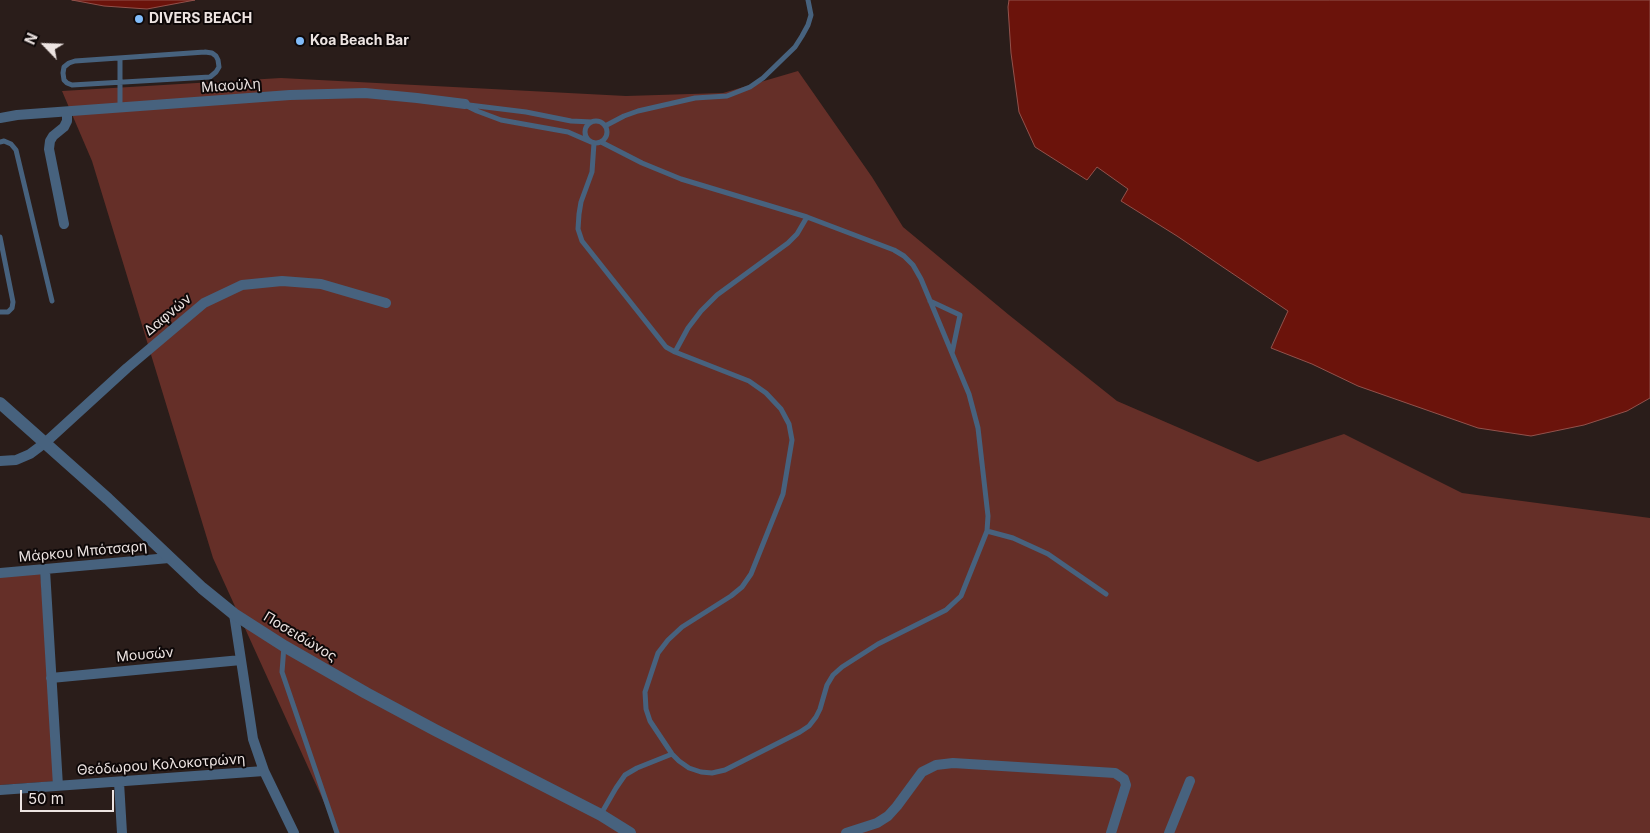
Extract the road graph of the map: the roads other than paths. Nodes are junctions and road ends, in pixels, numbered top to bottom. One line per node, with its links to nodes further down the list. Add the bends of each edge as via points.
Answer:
1 (808, 0): 9 (lane, via 810,15 802,36 789,53 750,87 727,96 695,98 638,111)
2 (120, 59): 3 (lane); 3 (lane, via 69,63 64,66 63,73 64,80 72,85); 3 (lane, via 205,52 216,56 219,66 210,77)
3 (120, 82): 5 (lane)
4 (465, 104): 5 (street, Μιαούλη, via 365,93 290,95); 8 (lane); 12 (lane, via 501,120 568,132)
5 (120, 108): 6 (street, Μιαούλη)
6 (67, 112): 7 (street, Μιαούλη); 14 (street, via 67,121 52,136 49,148)
7 (0, 118)
8 (592, 122): 9 (lane); 12 (lane, via 585,133)
9 (605, 126): 11 (lane, via 607,133)
10 (0, 142): 16 (lane, via 11,144 16,150)
11 (601, 142): 12 (lane); 13 (lane, via 681,179)
12 (592, 143): 20 (lane, via 592,172 579,214 578,229 582,241 660,341)
13 (806, 217): 17 (lane, via 904,256 913,265); 20 (lane, via 788,244 723,290 701,311)
14 (64, 224)
15 (0, 237): 19 (lane, via 13,302 8,312)
16 (52, 301)
17 (930, 301): 21 (lane); 21 (lane, via 960,315)
18 (386, 303): 23 (street, Δαφνών, via 321,284 282,281 242,285 204,303)
19 (0, 312)
20 (675, 352): 34 (lane, via 749,380 781,409 789,424 792,440 784,494 751,574 731,596 682,627 658,653 645,692 646,708 650,721)
21 (952, 354): 25 (lane, via 969,394 978,428)
22 (0, 403): 23 (street, Ποσειδώνος)
23 (46, 442): 24 (street, Δαφνών, via 16,460); 26 (street, Ποσειδώνος)
24 (0, 461)
25 (987, 531): 29 (lane, via 1013,538 1048,554); 34 (lane, via 966,586 954,604 842,667 827,684 816,718 809,726 725,770 712,773 689,768)
26 (169, 558): 27 (street, Μάρκου Μπότσαρη); 30 (street, Ποσειδώνος)
27 (45, 570): 28 (street, Μάρκου Μπότσαρη); 33 (street)
28 (0, 573)
29 (1106, 594)
30 (234, 614): 31 (street, Ποσειδώνος); 32 (street)
31 (284, 646): 40 (street, Ποσειδώνος, via 435,730); 43 (lane, via 282,672)
32 (241, 660): 33 (street, Μουσών); 35 (street, via 253,740)
33 (51, 678): 38 (street)
34 (672, 754): 40 (lane, via 625,775)
35 (264, 771): 36 (street, Θεόδωρου Κολοκοτρώνη); 42 (street)
36 (119, 782): 38 (street, Θεόδωρου Κολοκοτρώνη); 41 (street)
37 (1190, 782): 47 (street)
38 (58, 786): 39 (street, Θεόδωρου Κολοκοτρώνη)
39 (0, 790)
40 (601, 815): 44 (street, Ποσειδώνος)
41 (122, 833)
42 (294, 833)
43 (337, 833)
44 (630, 833)
45 (846, 833): 46 (street, via 888,816 922,772 953,763 1115,773 1124,779 1126,785)
46 (1111, 833)
47 (1169, 833)

